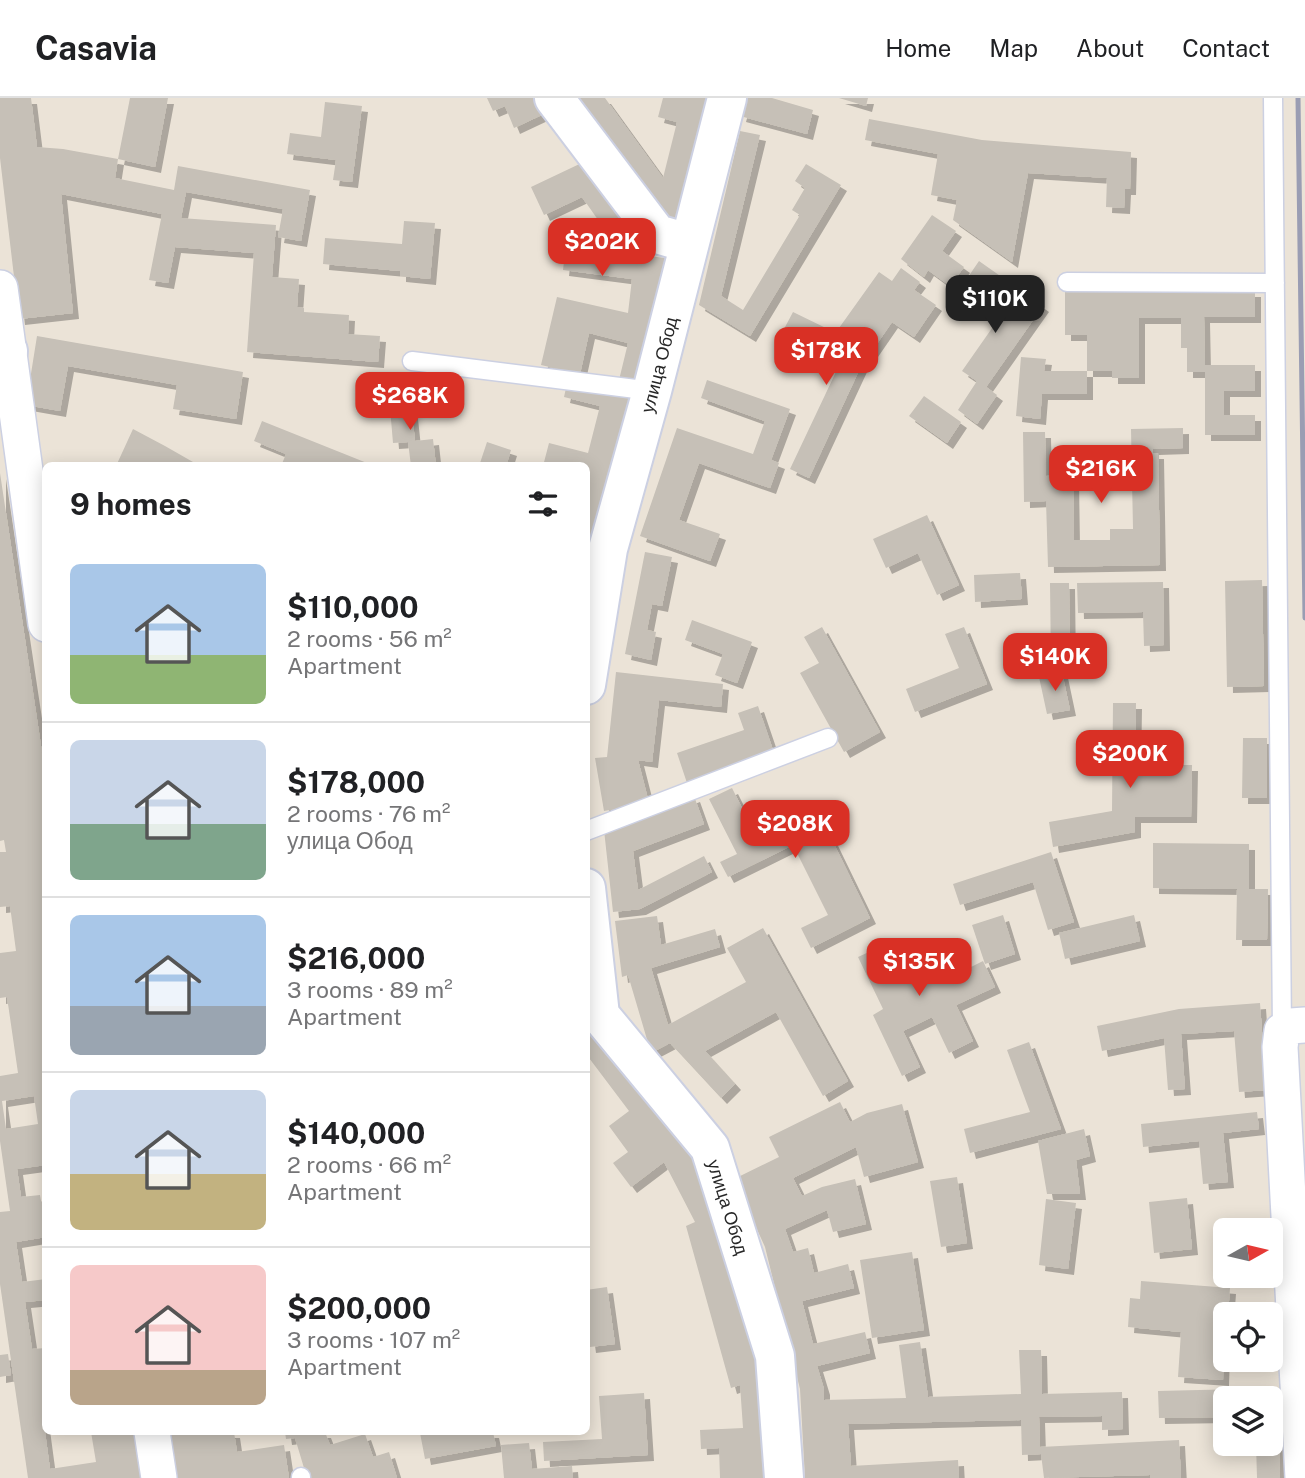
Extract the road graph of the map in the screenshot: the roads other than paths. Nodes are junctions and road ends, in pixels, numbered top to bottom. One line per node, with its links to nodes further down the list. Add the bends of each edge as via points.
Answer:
1 (554, 98): 4 (street, via 657,234)
2 (727, 98): 4 (street, улица Обод)
3 (1273, 98): 6 (lane)
4 (688, 243): 10 (street, улица Обод)
5 (1067, 282): 6 (lane)
6 (1275, 283): 17 (lane)
7 (0, 288): 8 (street)
8 (4, 351): 11 (street)
9 (412, 361): 10 (lane)
10 (652, 391): 13 (street, улица Обод, via 608,549)
11 (40, 543): 12 (street)
12 (42, 570)
13 (590, 660)
14 (828, 738): 15 (lane)
15 (590, 829)
16 (590, 924): 20 (street, улица Обод, via 600,1015 710,1148 775,1356)
17 (1293, 1028): 21 (street, via 1280,1047)
18 (152, 1435): 19 (street)
19 (159, 1478)
20 (784, 1478)
21 (1303, 1478)

